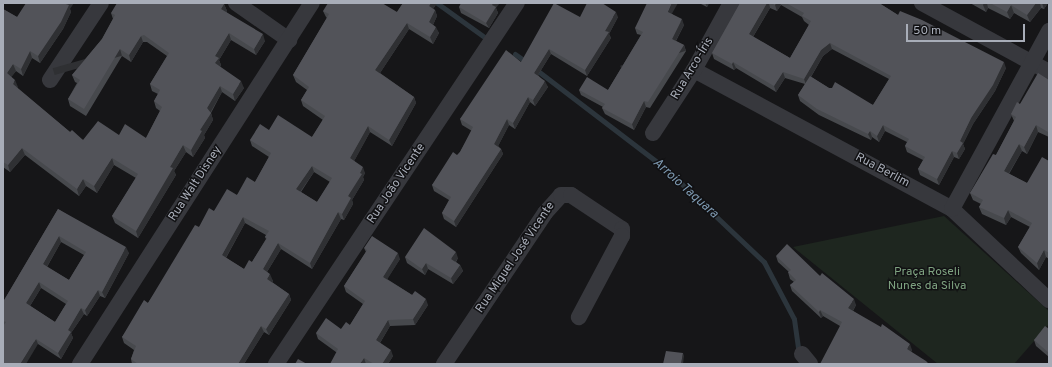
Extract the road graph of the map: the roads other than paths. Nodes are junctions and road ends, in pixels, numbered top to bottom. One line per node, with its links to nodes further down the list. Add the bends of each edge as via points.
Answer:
1 (101, 3): 12 (street)
2 (236, 3): 8 (street)
3 (312, 3): 8 (street, Rua Walt Disney)
4 (517, 3): 18 (street, Rua João Vicente)
5 (731, 3): 10 (street, Rua Arco-Íris)
6 (922, 3): 9 (street)
7 (1049, 31): 9 (street)
8 (289, 40): 17 (street, Rua Walt Disney)
9 (1032, 63): 11 (street); 14 (street)
10 (694, 70): 13 (street, Rua Arco-Íris); 14 (street, Rua Berlim)
11 (1049, 72)
12 (50, 80)
13 (653, 133)
14 (952, 209): 15 (street, Rua Berlim)
15 (1049, 300)
16 (579, 318): 19 (street, Rua Miguel José Vicente, via 622,236 622,229 571,195 561,195 545,213)
17 (80, 364)
18 (276, 364)
19 (444, 364)

